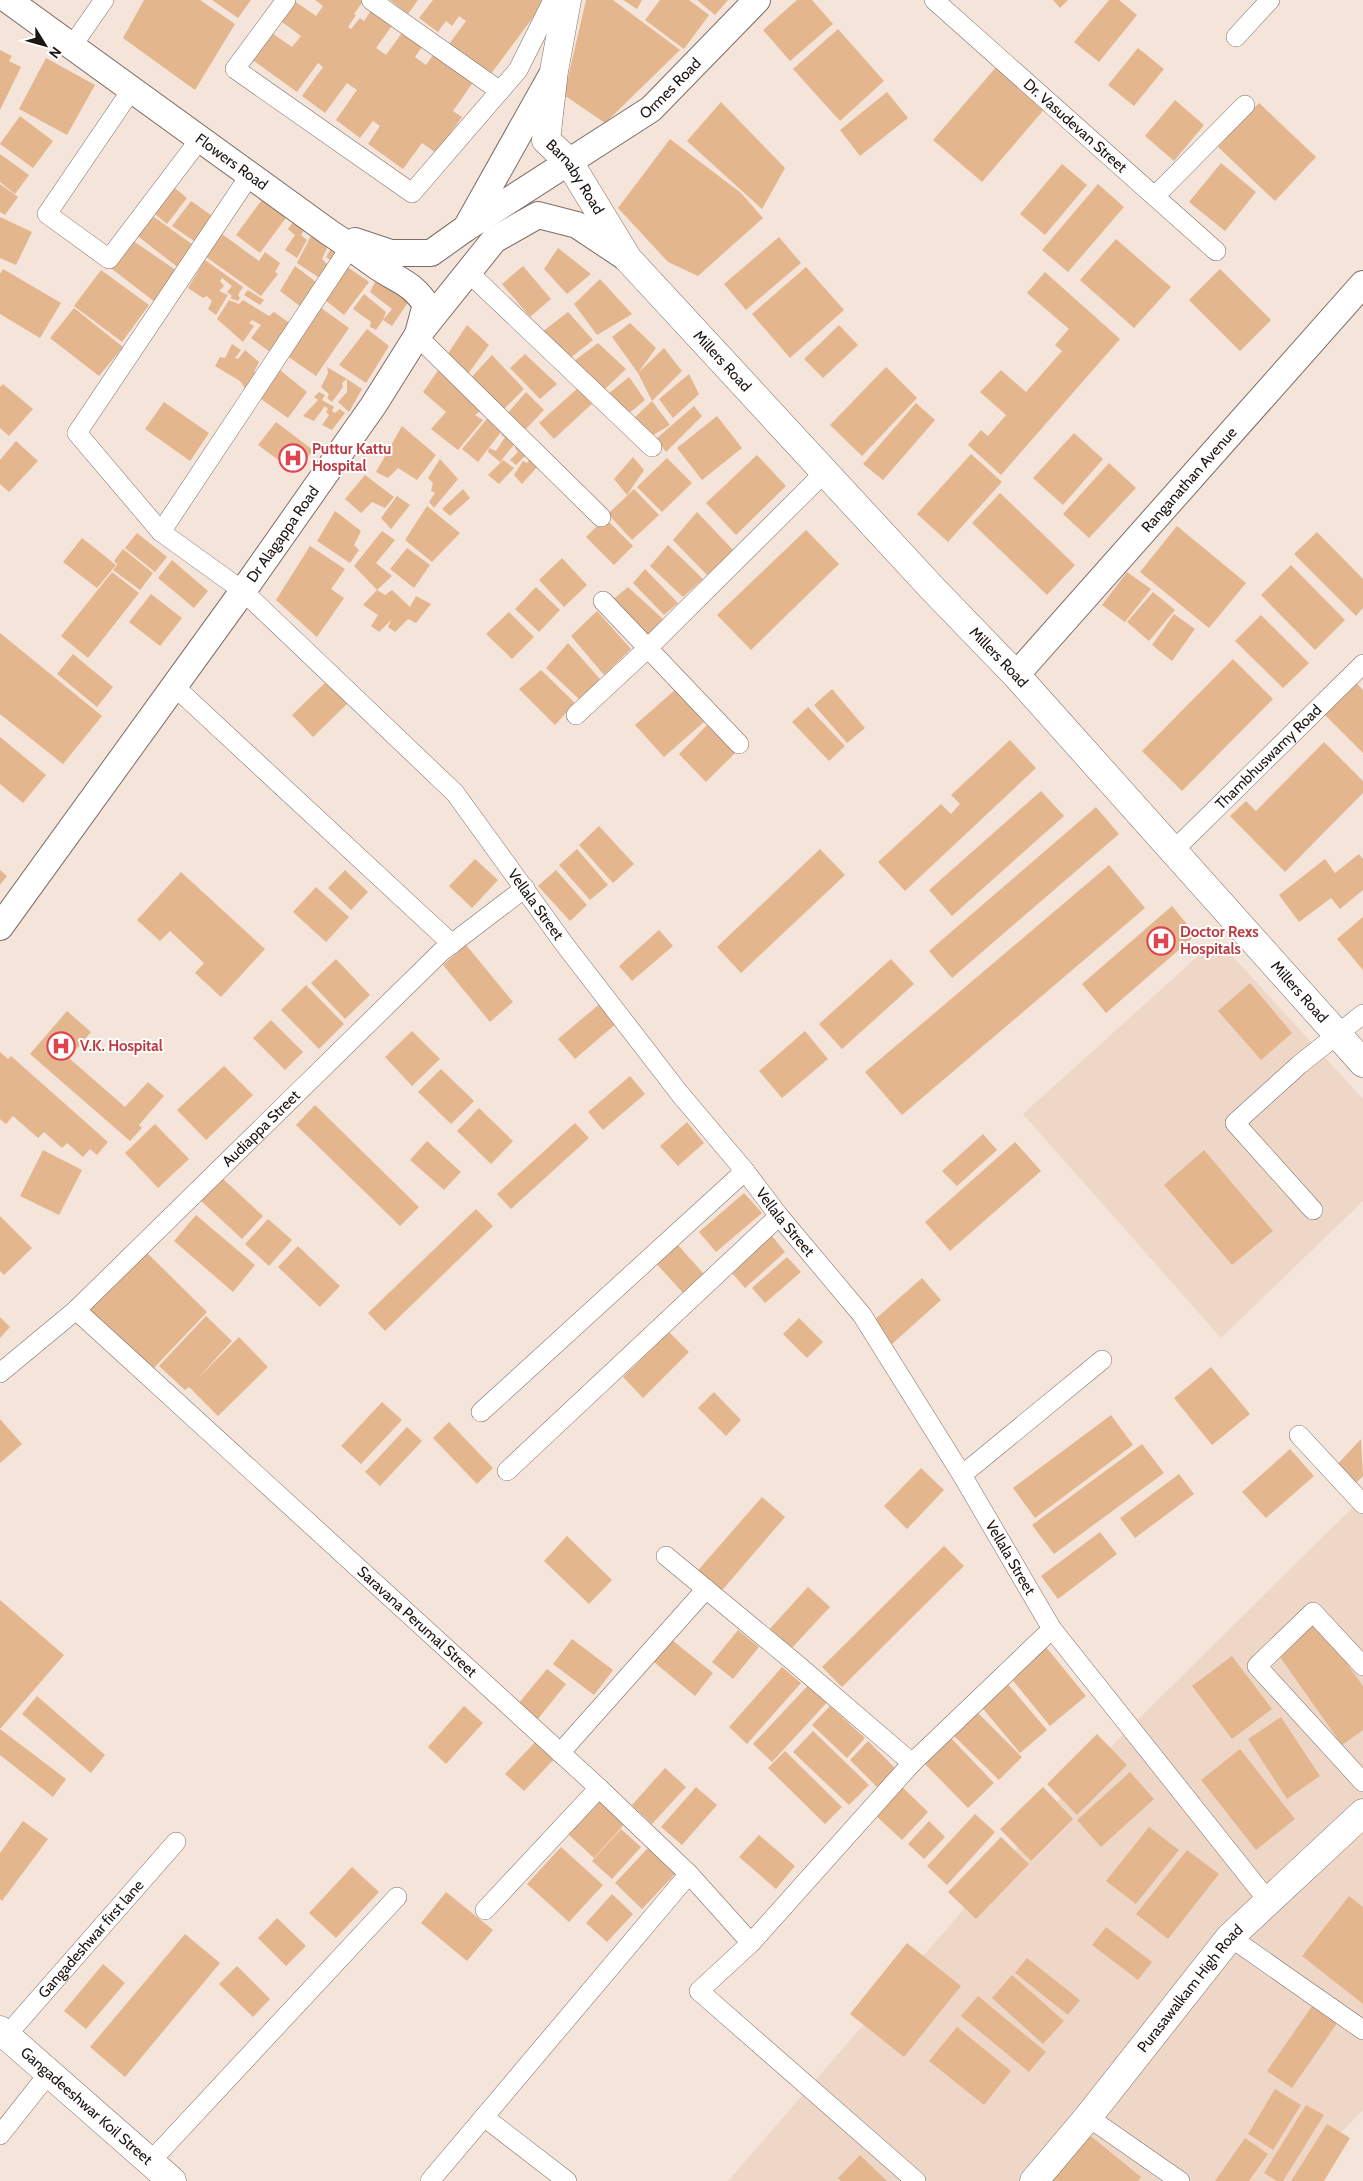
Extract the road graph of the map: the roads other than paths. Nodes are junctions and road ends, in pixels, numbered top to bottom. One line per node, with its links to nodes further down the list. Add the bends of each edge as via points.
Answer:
1 (8, 0): 11 (street, Flowers Road)
2 (104, 0): 11 (street)
3 (286, 0): 15 (street, via 235,69 412,193)
4 (371, 0): 15 (street)
5 (553, 0): 13 (street)
6 (567, 0): 12 (main road, Barnaby Road)
7 (757, 0): 18 (street, Ormes Road, via 651,109)
8 (934, 0): 20 (street, Dr. Vasudevan Street)
9 (1270, 0): 10 (street)
10 (1236, 37)
11 (72, 46): 14 (street, Flowers Road)
12 (555, 65): 13 (street); 18 (main road, Barnaby Road, via 546,140); 21 (street)
13 (518, 70): 15 (street)
14 (132, 90): 17 (street, Flowers Road); 17 (street, via 47,214 109,259)
15 (500, 91)
16 (1245, 105): 20 (street)
17 (200, 139): 19 (street, Flowers Road)
18 (570, 162): 21 (street, Ormes Road); 24 (main road, Barnaby Road)
19 (250, 175): 22 (street, Flowers Road); 31 (street, Vellala Street, via 76,433)
20 (1156, 195): 23 (street, Dr. Vasudevan Street)
21 (466, 228): 22 (street, Ormes Road, via 431,253 391,253)
22 (341, 239): 27 (street, Flowers Road, via 374,264 414,287 426,304); 31 (street)
23 (1216, 251)
24 (628, 259): 25 (street, Dr Alagappa Road, via 577,225 538,215 494,240); 29 (main road, Millers Road)
25 (468, 272): 27 (street, Dr Alagappa Road); 28 (street)
26 (1363, 284): 36 (street, Ranganathan Avenue)
27 (417, 336): 30 (street); 32 (street, Dr Alagappa Road, via 373,406)
28 (652, 447)
29 (825, 472): 34 (street); 36 (main road, Millers Road)
30 (601, 517)
31 (160, 532): 32 (street, Vellala Street)
32 (243, 592): 37 (street, Dr Alagappa Road); 41 (street, Vellala Street, via 455,793)
33 (603, 601): 34 (street)
34 (647, 649): 38 (street); 39 (street)
35 (1363, 664): 40 (street, Thambhuswamy Road)
36 (1016, 675): 40 (main road, Millers Road)
37 (174, 686): 42 (street, Dr Alagappa Road); 43 (street)
38 (576, 715)
39 (739, 744)
40 (1173, 851): 45 (main road, Millers Road)
41 (525, 888): 43 (street, Audiappa Street); 47 (street, Vellala Street, via 680,1094)
42 (0, 927)
43 (452, 944): 50 (street, Audiappa Street)
44 (1363, 1014): 45 (street)
45 (1336, 1036): 46 (main road, Millers Road); 48 (street, via 1235,1123)
46 (1363, 1063)
47 (745, 1171): 49 (street, Vellala Street); 53 (street)
48 (1313, 1210)
49 (779, 1216): 55 (street); 56 (street, Vellala Street, via 862,1315)
50 (76, 1310): 52 (street, Audiappa Street); 62 (street, Saravana Perumal Street)
51 (1102, 1360): 56 (street)
52 (0, 1373)
53 (481, 1412)
54 (1299, 1435): 57 (street)
55 (507, 1471)
56 (962, 1475): 60 (street, Vellala Street)
57 (1363, 1504)
58 (666, 1556): 59 (street)
59 (706, 1589): 62 (street); 63 (street)
60 (1052, 1629): 63 (street); 70 (street, Vellala Street)
61 (1363, 1666): 64 (street, via 1313,1612 1257,1666)
62 (560, 1753): 65 (street, Saravana Perumal Street)
63 (912, 1762): 73 (street)
64 (1363, 1782)
65 (599, 1788): 68 (street, Saravana Perumal Street); 71 (street)
66 (1363, 1813): 70 (main road, Purasawalkam High Road)
67 (176, 1842): 75 (street, Gangadeshwar first lane)
68 (689, 1874): 73 (street, Saravana Perumal Street); 77 (street)
69 (397, 1897): 80 (street)
70 (1269, 1902): 72 (main road, Purasawalkam High Road)
71 (485, 1910)
72 (1230, 1937): 74 (street); 78 (main road, Purasawalkam High Road)
73 (750, 1943): 84 (street, via 699,1990)
74 (1363, 2030)
75 (3, 2033): 76 (main road, Gangadeeshwar Koil Street)
76 (49, 2073): 79 (street); 80 (main road, Gangadeeshwar Koil Street)
77 (484, 2117): 82 (street); 83 (street)
78 (1088, 2117): 85 (main road, Purasawalkam High Road); 86 (street)
79 (0, 2135)
80 (150, 2162): 81 (main road, Gangadeeshwar Koil Street)
81 (172, 2181)
82 (430, 2181)
83 (567, 2181)
84 (916, 2181)
85 (1034, 2181)
86 (1180, 2181)

